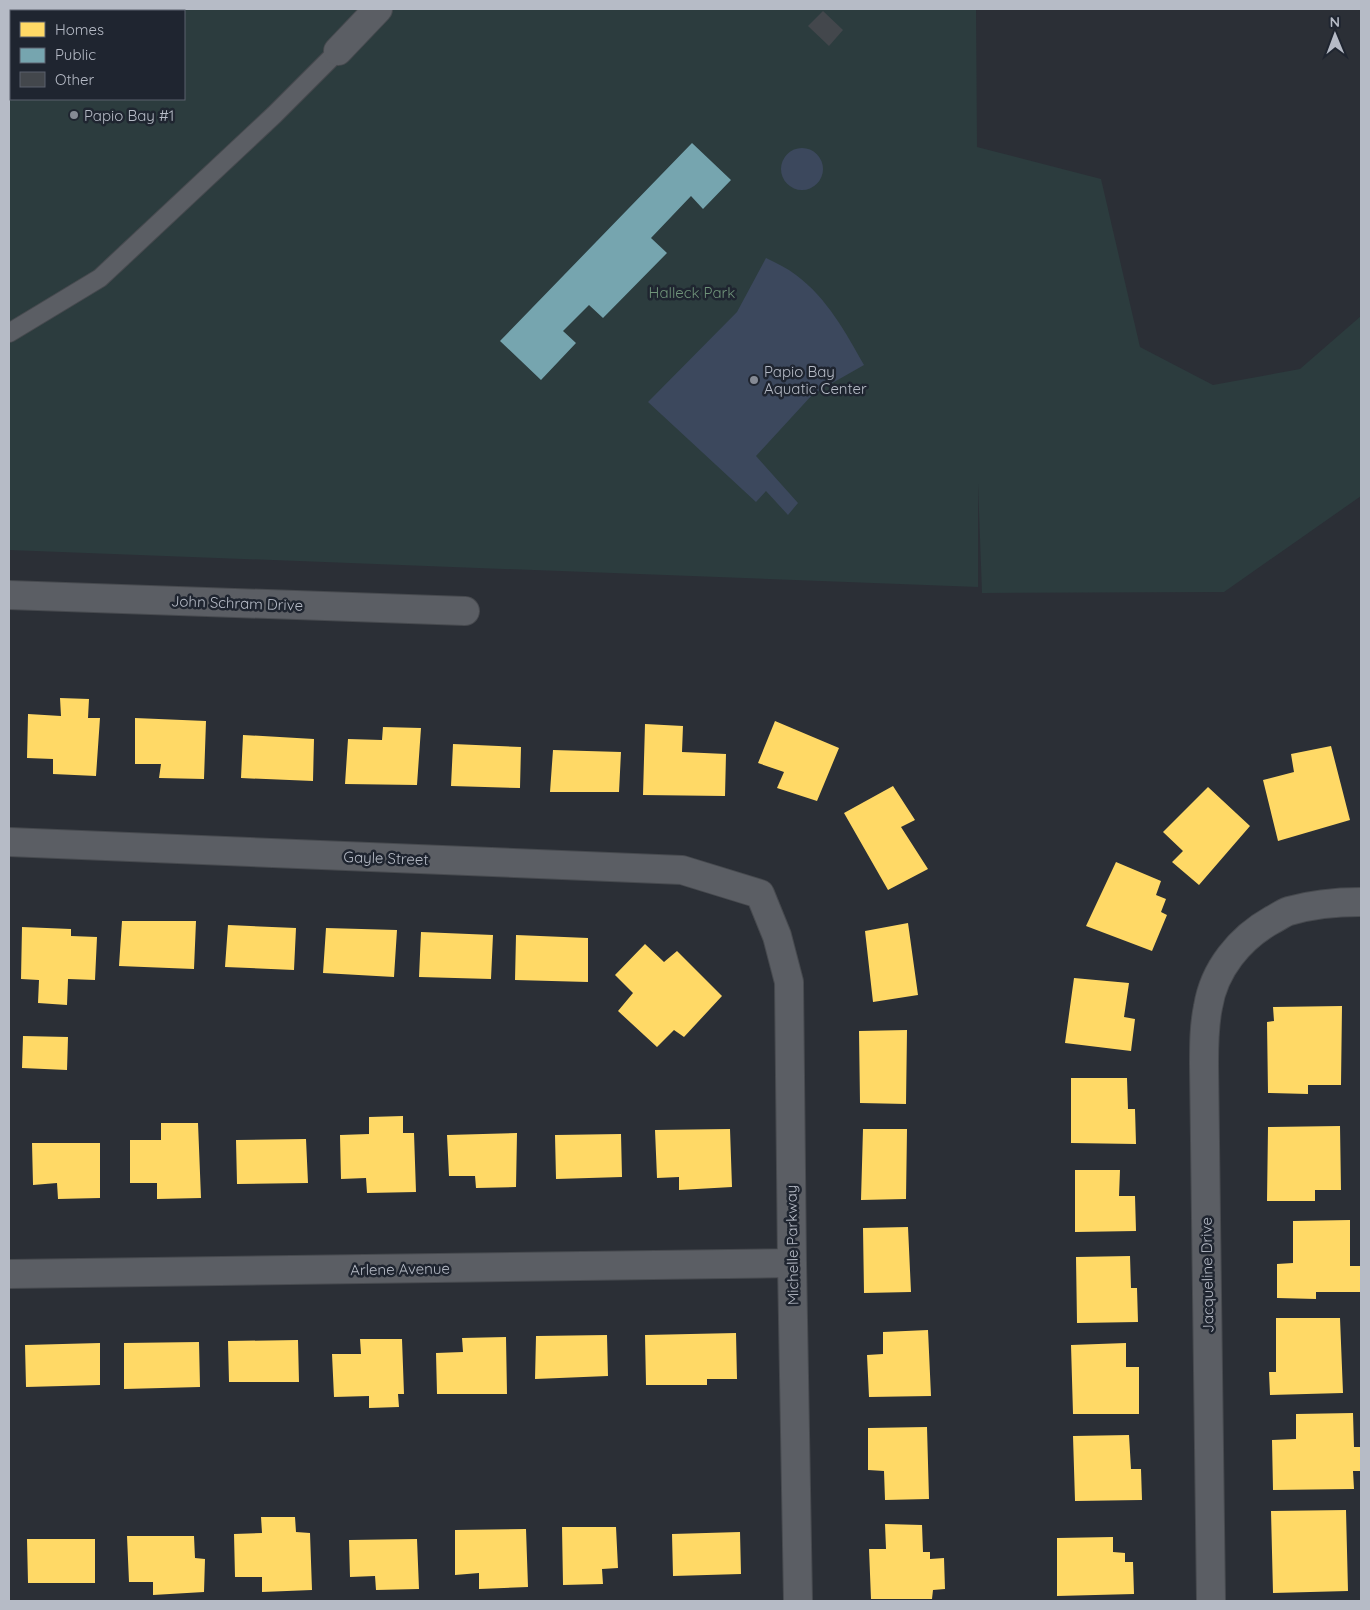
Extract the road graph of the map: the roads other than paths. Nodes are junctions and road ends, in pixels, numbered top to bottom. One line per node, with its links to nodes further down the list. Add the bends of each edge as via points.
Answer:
1 (378, 9): 2 (street)
2 (338, 51): 3 (lane, via 274,116 100,278)
3 (9, 333)
4 (9, 595): 5 (street, John Schram Drive)
5 (465, 611)
6 (9, 842): 7 (street, Gayle Street, via 682,870)
7 (760, 894): 9 (street, Michelle Parkway, via 777,936 790,982)
8 (1361, 902): 12 (street, Jacqueline Drive, via 1318,904 1287,912 1263,925 1246,937 1230,955 1216,978 1208,1005 1204,1031)
9 (792, 1263): 10 (street, Arlene Avenue); 11 (street, Michelle Parkway)
10 (9, 1274)
11 (798, 1601)
12 (1212, 1601)

